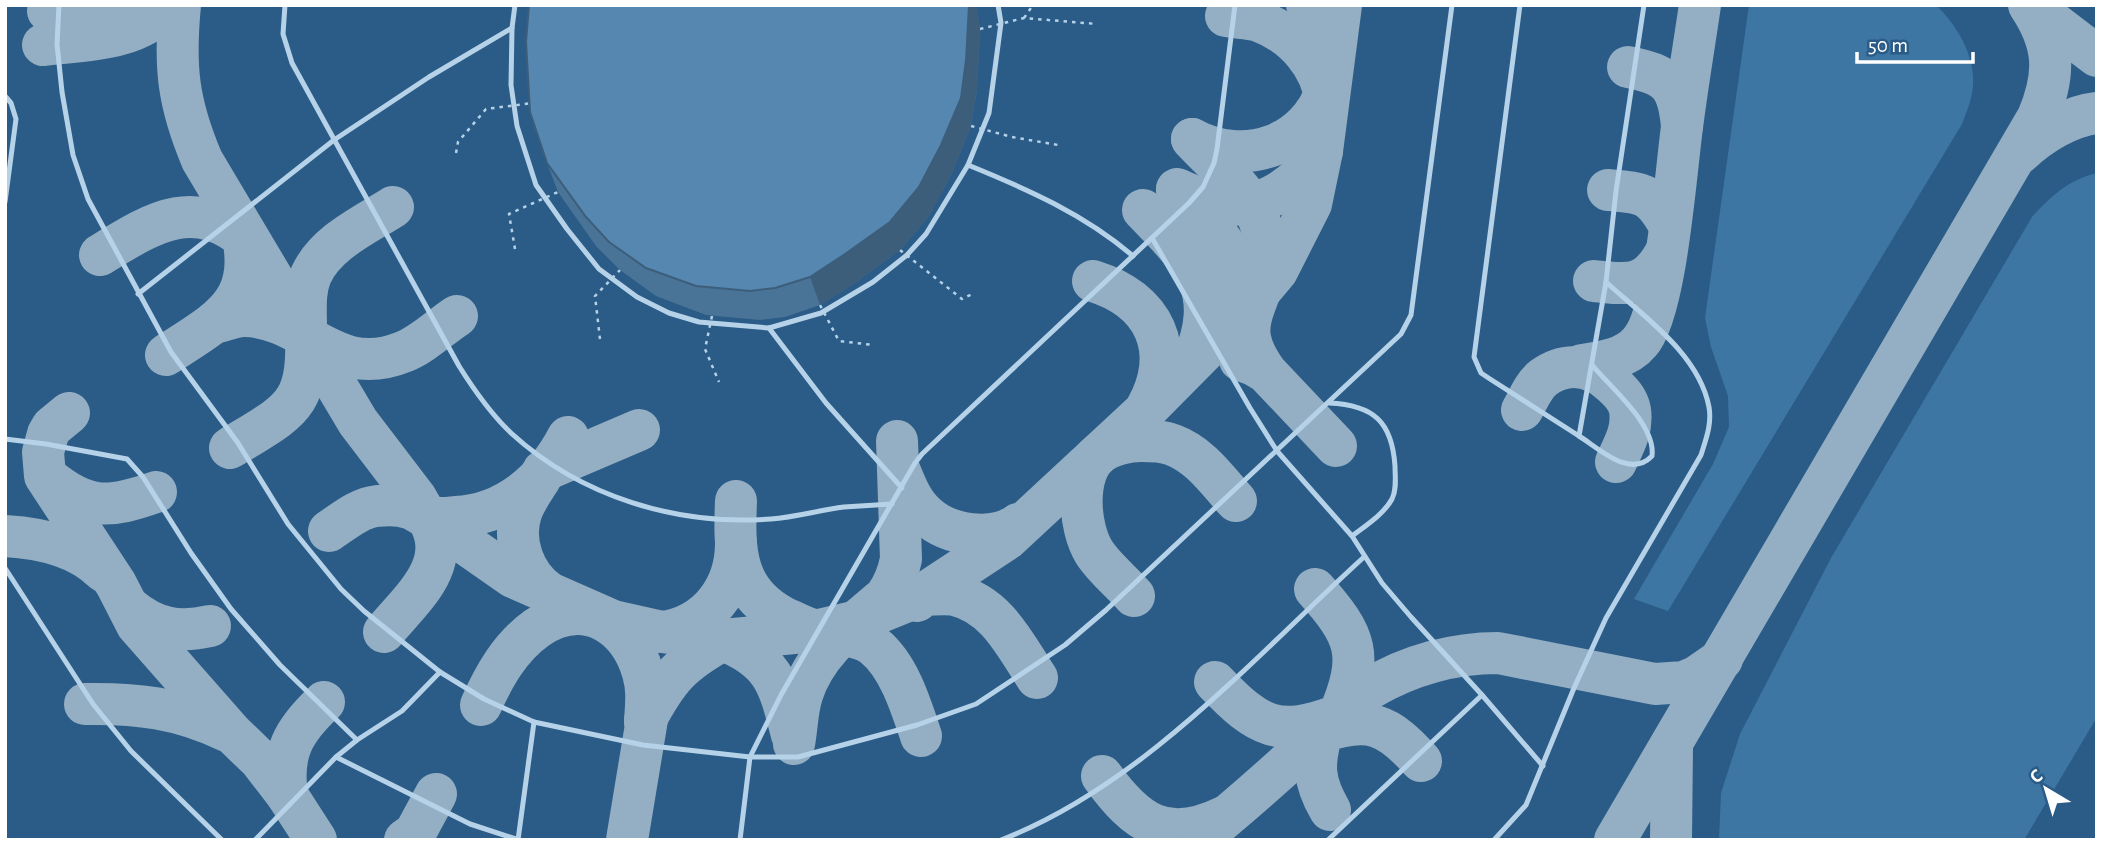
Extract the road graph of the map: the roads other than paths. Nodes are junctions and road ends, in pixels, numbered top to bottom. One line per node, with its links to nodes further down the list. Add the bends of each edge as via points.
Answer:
1 (59, 5): 17 (lane, via 57,44 74,155 88,199)
2 (285, 5): 11 (lane, via 287,52)
3 (515, 5): 9 (lane)
4 (998, 5): 12 (lane, via 1001,23 989,113)
5 (1235, 5): 14 (lane, via 1214,163 1203,187)
6 (1452, 5): 20 (lane, via 1411,315 1401,334)
7 (1520, 5): 21 (lane, via 1474,357 1490,379)
8 (1644, 5): 16 (lane)
9 (512, 28): 11 (lane); 18 (lane, via 511,85 517,126 536,186 599,268 637,297 669,313 699,322)
10 (5, 96): 13 (lane, via 16,119)
11 (334, 140): 17 (lane); 25 (lane, via 478,395 510,432 552,464 637,505 708,519 771,519)
12 (968, 165): 15 (lane, via 1076,214); 18 (lane, via 926,234 873,282 821,313)
13 (5, 202)
14 (1152, 238): 15 (lane); 23 (lane)
15 (1133, 256): 24 (lane, via 922,454)
16 (1606, 282): 19 (lane); 35 (lane, via 1652,323 1697,375 1710,409 1709,431 1701,455 1606,618)
17 (138, 295): 29 (lane, via 171,352 238,443 288,524 341,589)
18 (769, 328): 24 (lane, via 826,403)
19 (1593, 366): 21 (lane); 21 (lane, via 1648,432 1653,456 1642,464 1627,465)
20 (1328, 403): 23 (lane); 26 (lane, via 1369,412 1384,425 1394,451 1394,496)
21 (1579, 436)
22 (5, 439): 32 (lane, via 127,459 231,610)
23 (1277, 451): 26 (lane); 34 (lane, via 1065,645 976,704 799,757)
24 (902, 488): 25 (lane)
25 (892, 504): 34 (lane)
26 (1352, 536): 27 (lane)
27 (1364, 556): 30 (lane, via 1404,609); 40 (lane, via 1147,755 1060,814)
28 (5, 568): 36 (lane, via 93,704 131,751)
29 (440, 672): 31 (lane); 32 (lane, via 402,711)
30 (1482, 695): 35 (lane); 41 (lane)
31 (534, 722): 34 (lane, via 643,745); 38 (lane)
32 (357, 740): 33 (lane)
33 (336, 757): 37 (lane); 38 (lane, via 470,824)
34 (750, 757): 39 (lane)
35 (1543, 766): 42 (lane, via 1526,805)
36 (222, 840)
37 (255, 840)
38 (519, 840)
39 (740, 840)
40 (1001, 840)
41 (1328, 840)
42 (1494, 840)

